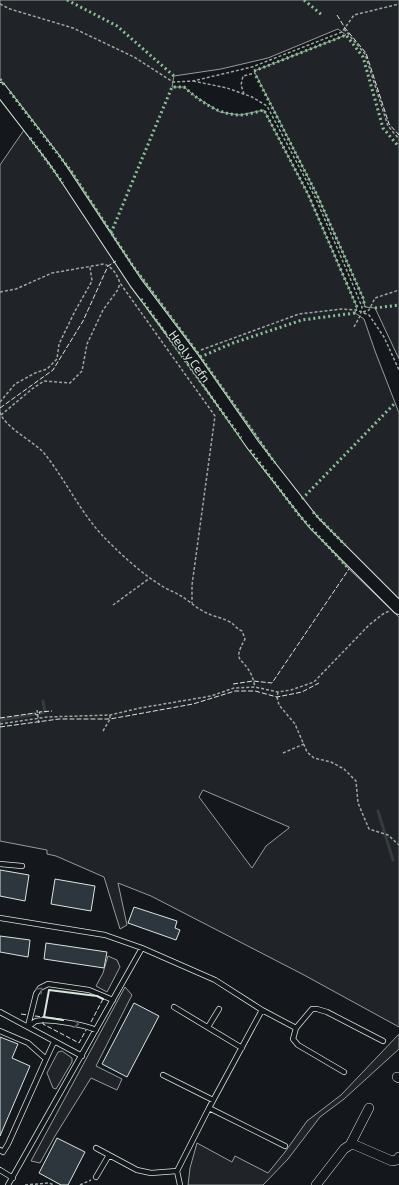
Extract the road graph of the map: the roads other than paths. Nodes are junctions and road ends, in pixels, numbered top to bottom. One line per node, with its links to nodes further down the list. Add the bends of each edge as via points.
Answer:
1 (3, 95): 2 (street, Heol y Cefn, via 54,159 136,283 253,444 314,523)
2 (398, 607)
3 (0, 864): 4 (lane)
4 (22, 866)
5 (0, 918): 6 (lane, via 105,935)
6 (142, 948): 7 (lane); 10 (lane, via 215,980)
7 (113, 1000): 12 (lane, one-way to 7, via 36,994 40,988 48,984 89,990); 15 (lane)
8 (174, 1007): 13 (lane)
9 (219, 1008): 13 (lane)
10 (262, 1010): 14 (lane); 19 (lane)
11 (0, 1012): 12 (lane)
12 (28, 1026): 15 (lane, one-way to 15, via 44,1020 83,1025); 18 (lane)
13 (208, 1027): 19 (lane)
14 (296, 1028): 17 (lane, via 312,1008 327,1012); 22 (lane, via 293,1039 298,1045)
15 (96, 1030): 20 (lane)
16 (0, 1031): 21 (lane, via 28,1043)
17 (383, 1041)
18 (54, 1042): 20 (lane); 21 (lane)
19 (242, 1048): 24 (lane)
20 (82, 1056): 36 (lane)
21 (46, 1059): 30 (lane, via 8,1144 3,1152)
22 (344, 1072)
23 (163, 1075): 24 (lane)
24 (213, 1100): 25 (lane)
25 (209, 1108): 28 (lane); 34 (lane)
26 (369, 1108): 27 (street)
27 (350, 1145): 32 (street, via 392,1161); 39 (street)
28 (284, 1146)
29 (96, 1148): 31 (lane)
30 (0, 1150)
31 (109, 1155): 34 (lane, via 137,1170 151,1173); 35 (lane)
32 (399, 1157)
33 (0, 1170): 36 (lane)
34 (177, 1170): 38 (lane)
35 (96, 1177)
36 (13, 1178): 37 (lane)
37 (8, 1185)
38 (180, 1185)
39 (316, 1185)

